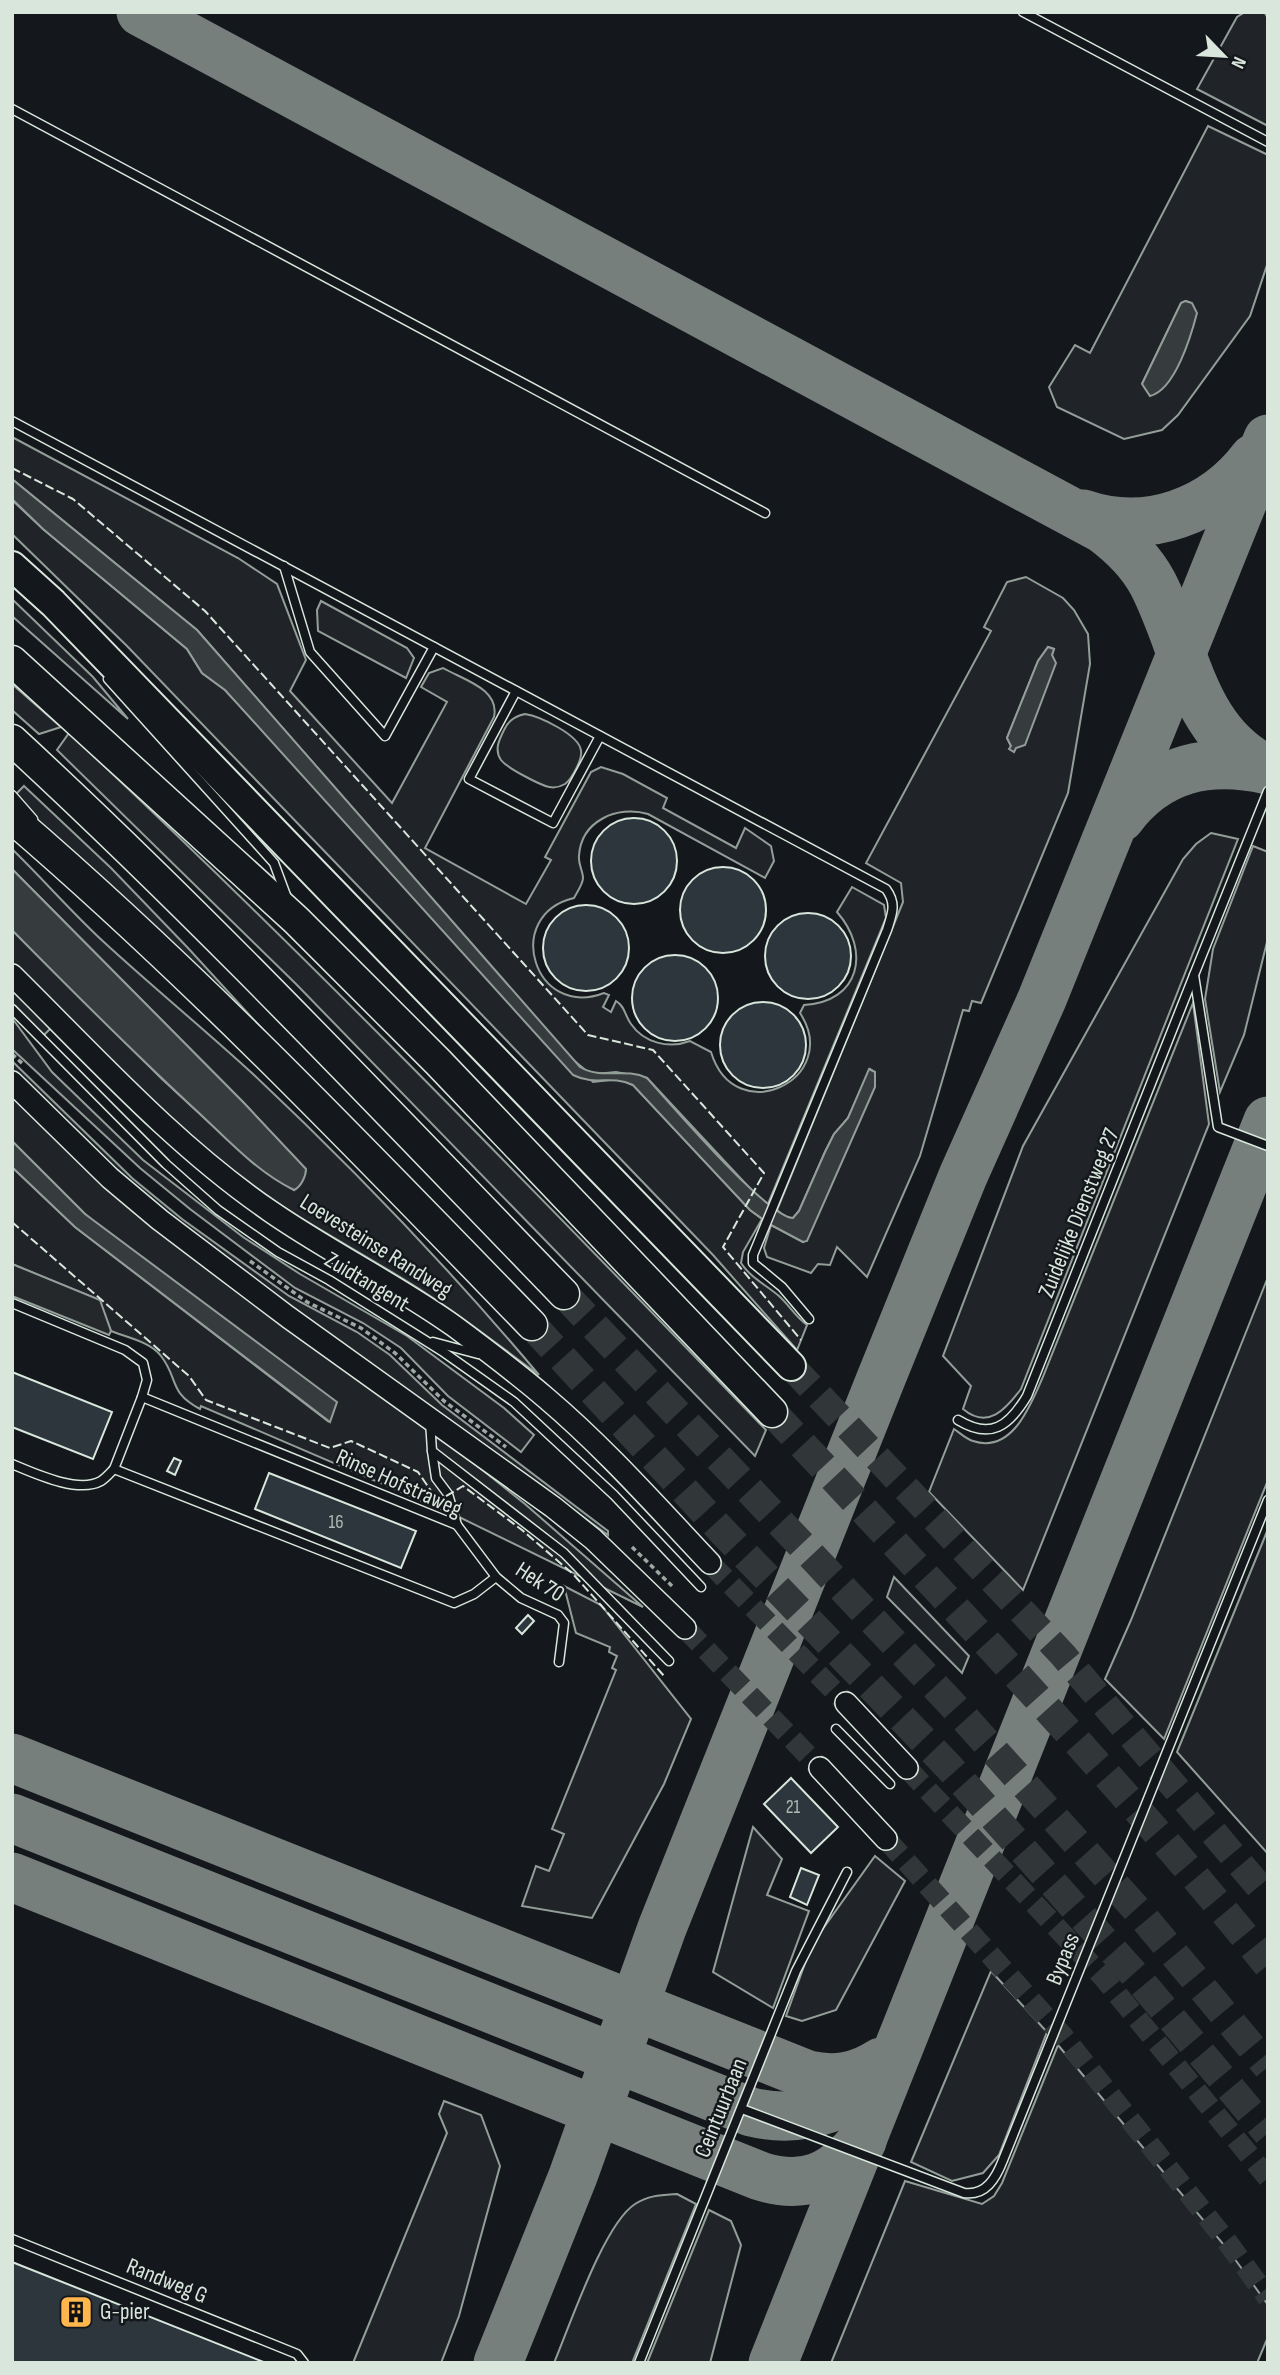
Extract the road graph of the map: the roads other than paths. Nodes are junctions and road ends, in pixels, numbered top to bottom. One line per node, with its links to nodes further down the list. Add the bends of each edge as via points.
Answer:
1 (1023, 12): 3 (lane)
2 (12, 109): 5 (lane)
3 (1268, 142)
4 (12, 421): 7 (lane)
5 (765, 513)
6 (12, 566): 8 (highway)
7 (284, 566): 9 (lane); 9 (lane, via 310,652 385,736)
8 (53, 603): 10 (lane); 32 (highway)
9 (434, 647): 13 (lane)
10 (84, 648)
11 (12, 661): 20 (highway)
12 (100, 670): 20 (lane, via 274,863)
13 (516, 691): 14 (lane); 14 (lane, via 469,779 554,823)
14 (600, 736): 28 (lane, via 886,889 893,899 887,930 752,1263 782,1287)
15 (12, 740): 26 (highway, via 247,967)
16 (1268, 791): 22 (lane, Zuidelijke Dienstweg 27)
17 (12, 795): 19 (lane)
18 (12, 818): 19 (highway)
19 (69, 867): 29 (highway, via 312,1098)
20 (296, 920): 34 (highway)
21 (12, 975): 31 (street, Loevesteinse Randweg, via 195,1153 270,1211 400,1290)
22 (1194, 975): 25 (lane, via 1218,1127); 36 (lane, Zuidelijke Dienstweg 27, via 1027,1396 1017,1413 1001,1426 986,1430)
23 (12, 1009): 30 (lane, Zuidtangent, via 218,1210 278,1252)
24 (12, 1082): 35 (street, via 160,1220)
25 (1268, 1146)
26 (564, 1294)
27 (12, 1303): 33 (lane, via 134,1356 143,1363 147,1380)
28 (809, 1319)
29 (532, 1325)
30 (423, 1339): 31 (lane); 44 (lane, Zuidtangent, via 514,1402 614,1495)
31 (495, 1358): 42 (street, Loevesteinse Randweg, via 617,1464)
32 (791, 1366)
33 (142, 1397): 39 (lane); 41 (lane, Rinse Hofstraweg)
34 (772, 1412)
35 (430, 1417): 37 (lane); 45 (street, via 593,1539)
36 (958, 1419)
37 (432, 1451): 41 (lane, via 436,1478 448,1494); 46 (lane, via 564,1553)
38 (12, 1464): 39 (lane, via 80,1485 100,1482)
39 (114, 1469): 43 (lane, via 454,1603)
40 (1268, 1500): 55 (lane, Bypass, via 989,2186 975,2194 964,2193)
41 (457, 1525): 43 (lane, Rinse Hofstraweg)
42 (710, 1563)
43 (496, 1577): 47 (lane, Hek 70, via 564,1623)
44 (701, 1587)
45 (685, 1628)
46 (669, 1661)
47 (559, 1662)
48 (846, 1703): 51 (street)
49 (836, 1729): 52 (lane)
50 (820, 1768): 53 (street)
51 (907, 1768)
52 (890, 1784)
53 (887, 1839)
54 (847, 1872): 55 (lane, Ceintuurbaan, via 796,1971)
55 (742, 2109): 58 (lane, Ceintuurbaan)
56 (12, 2239): 57 (lane, Randweg G, via 297,2354)
57 (304, 2363)
58 (639, 2363)

